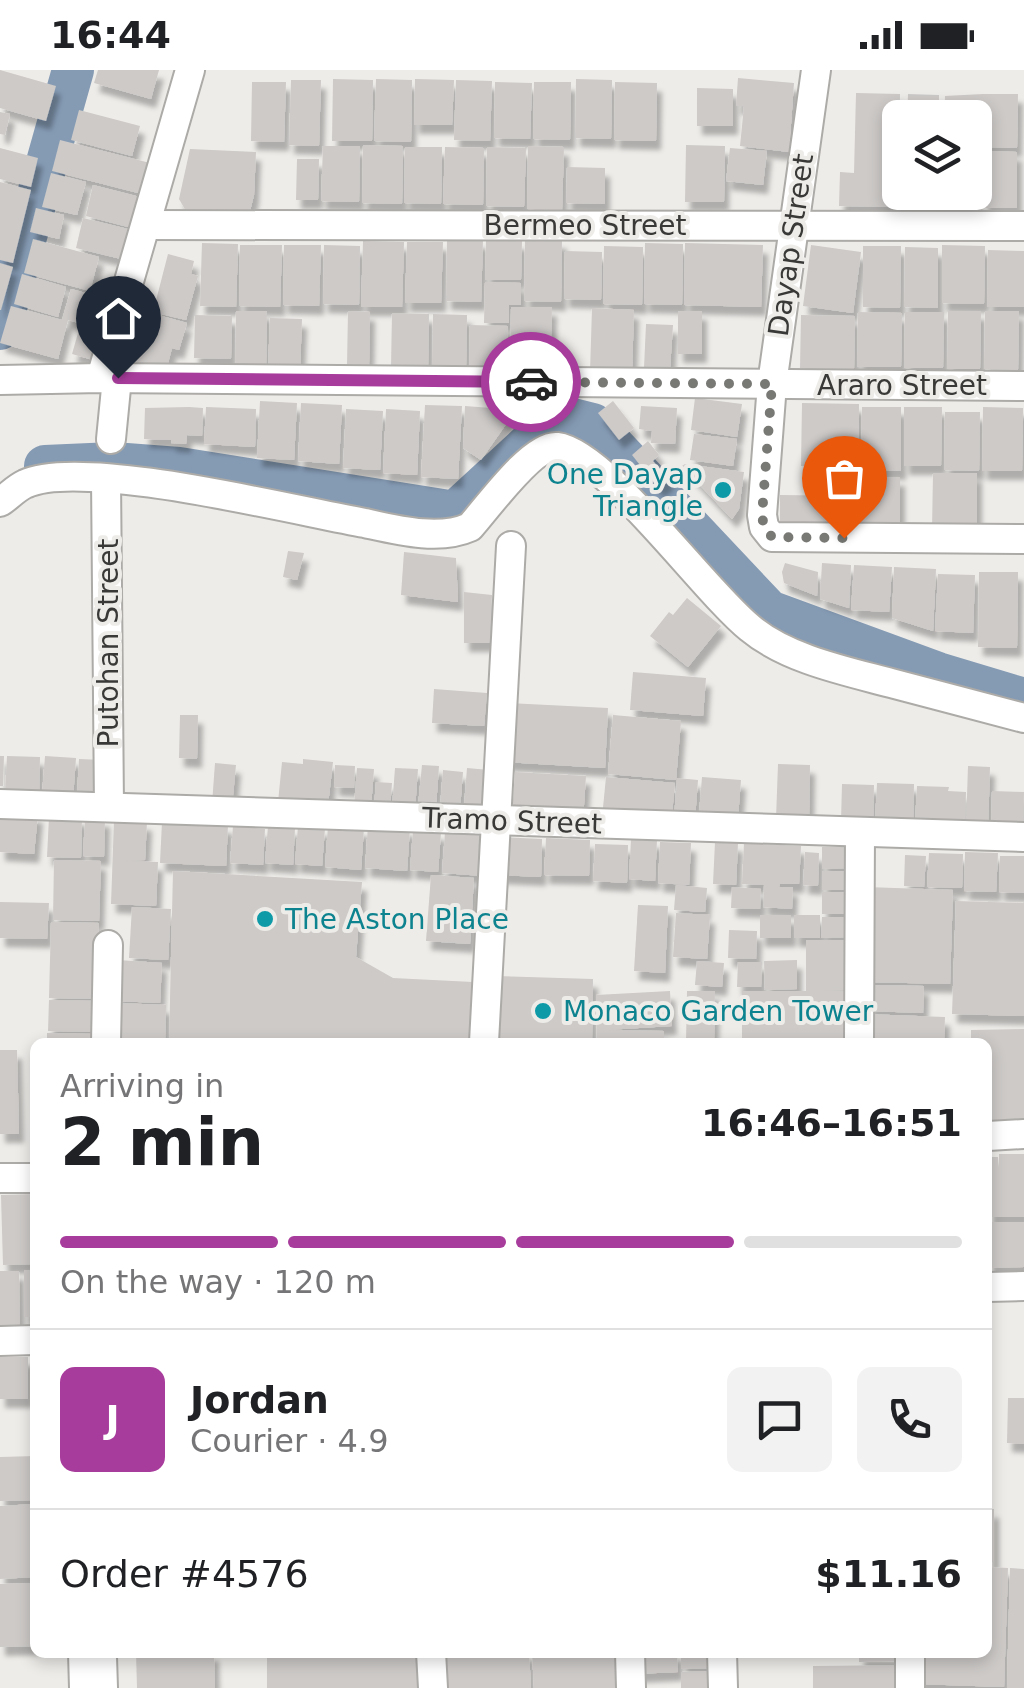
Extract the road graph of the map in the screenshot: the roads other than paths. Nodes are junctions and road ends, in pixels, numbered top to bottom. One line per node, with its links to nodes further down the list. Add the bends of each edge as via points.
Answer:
1 (190, 70): 3 (street)
2 (816, 70): 4 (street, Dayap Street)
3 (146, 224): 4 (street, Bermeo Street); 6 (street)
4 (794, 225): 5 (street, Bermeo Street); 8 (street, Dayap Street)
5 (1024, 226)
6 (109, 378): 7 (street, Araro Street); 8 (street, Araro Street); 10 (street)
7 (0, 380)
8 (772, 384): 9 (street, Araro Street); 13 (street, Dayap Street, via 762,515 772,537)
9 (1024, 386)
10 (112, 440)
11 (106, 478): 12 (street, via 25,483); 15 (street, via 411,532 460,532 532,458 546,447 562,447 630,500 754,633 820,664); 17 (street, Putohan Street)
12 (0, 502)
13 (1024, 540)
14 (510, 546): 18 (street)
15 (1024, 718)
16 (0, 804): 17 (street, Tramo Street)
17 (109, 806): 18 (street, Tramo Street)
18 (495, 821): 19 (street, Tramo Street); 23 (street)
19 (860, 833): 20 (street, Tramo Street); 24 (street)
20 (1024, 837)
21 (108, 945): 22 (street)
22 (106, 1038)
23 (484, 1038)
24 (859, 1038)
25 (1024, 1134): 26 (street)
26 (992, 1136)
27 (0, 1178): 28 (street)
28 (30, 1178)
29 (1024, 1286): 30 (street)
30 (992, 1287)
31 (30, 1340): 32 (street)
32 (0, 1341)
33 (91, 1658): 39 (street)
34 (93, 1658): 40 (street)
35 (432, 1658): 41 (street)
36 (630, 1658): 42 (street)
37 (722, 1658): 43 (street)
38 (910, 1658): 44 (street)
39 (84, 1688)
40 (103, 1688)
41 (434, 1688)
42 (631, 1688)
43 (723, 1688)
44 (910, 1688)

